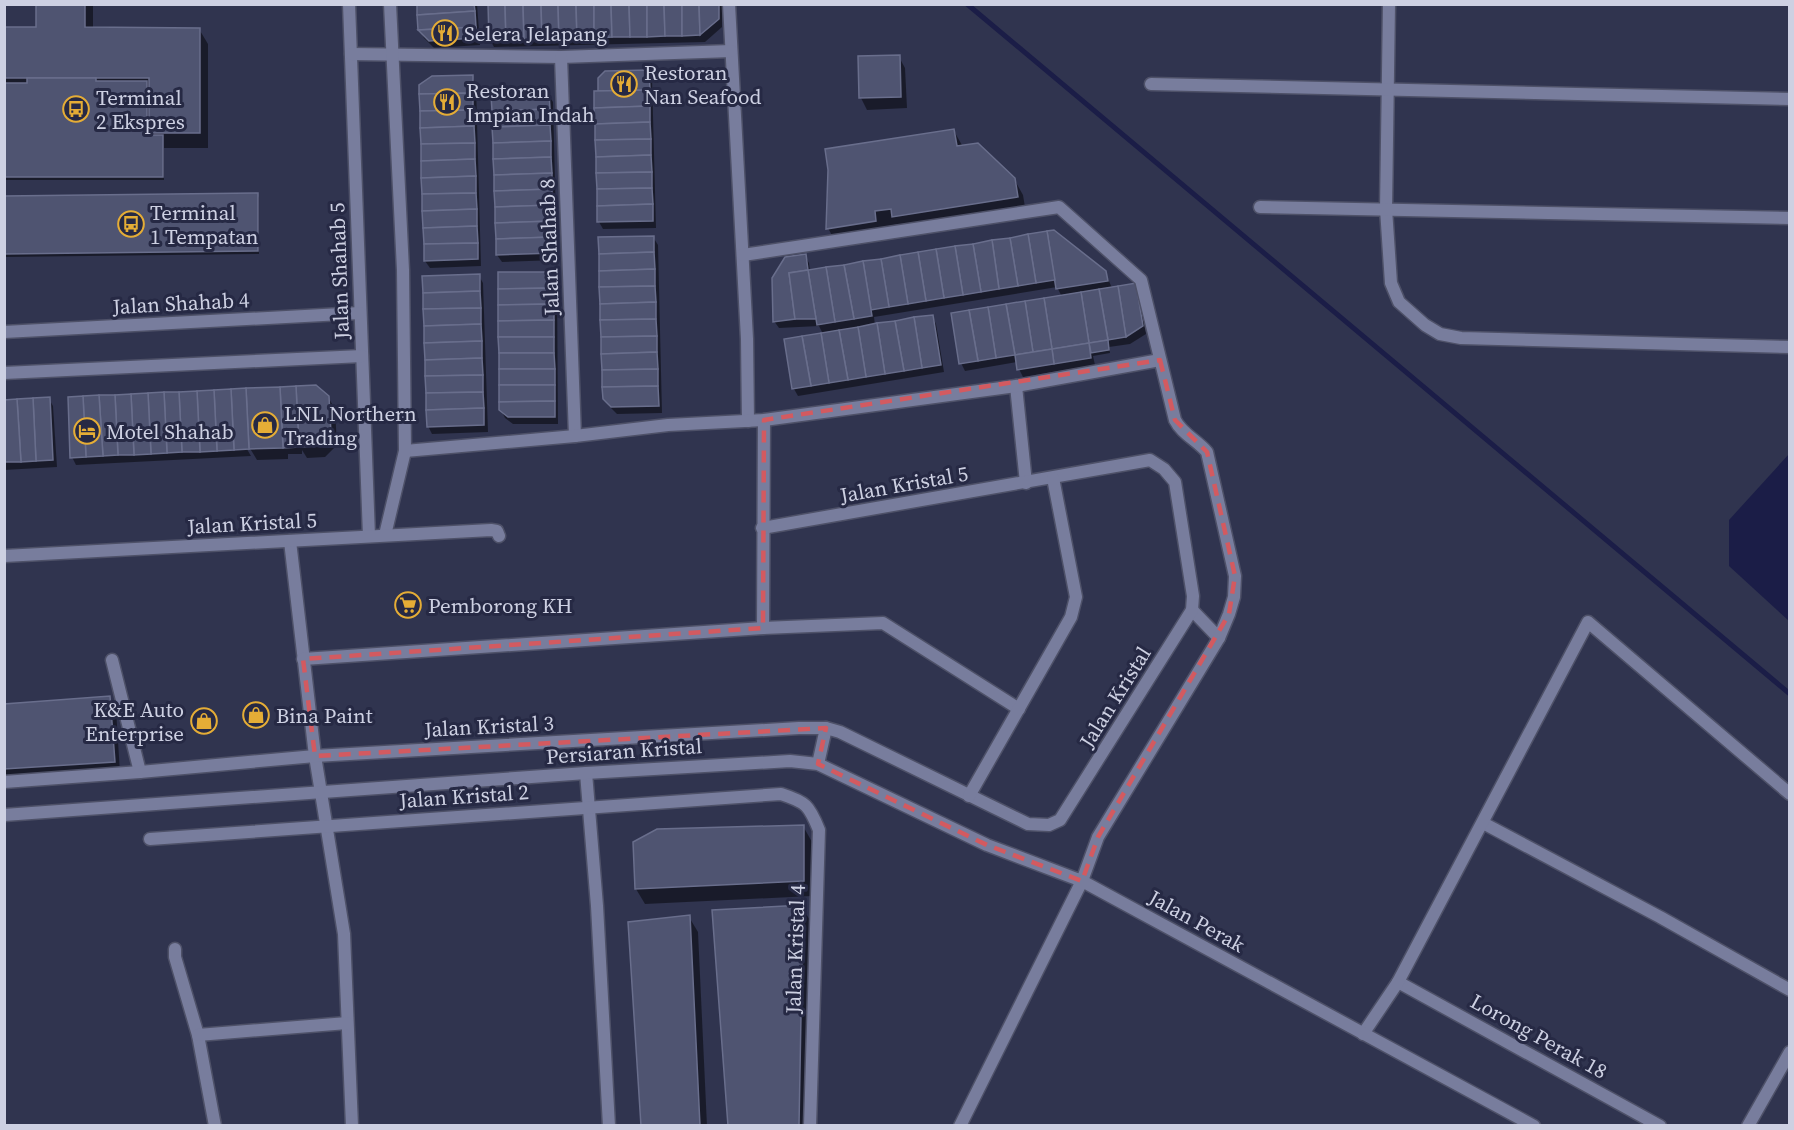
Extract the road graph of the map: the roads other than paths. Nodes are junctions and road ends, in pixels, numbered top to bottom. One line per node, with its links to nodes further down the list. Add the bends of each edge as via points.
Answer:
1 (349, 4): 6 (street, Jalan Shahab 5)
2 (390, 4): 7 (street)
3 (729, 4): 5 (street)
4 (1389, 4): 10 (street)
5 (731, 51): 8 (street); 15 (street)
6 (351, 54): 7 (street); 16 (street, Jalan Shahab 5)
7 (392, 54): 8 (street); 26 (street, via 403,270)
8 (561, 57): 25 (street, Jalan Shahab 8)
9 (1151, 84): 10 (street)
10 (1388, 89): 11 (street); 13 (street)
11 (1790, 99)
12 (1260, 207): 13 (street)
13 (1386, 209): 14 (street); 18 (street, via 1391,284 1400,302 1440,334 1461,338)
14 (1790, 218)
15 (743, 255): 20 (street, via 1059,207 1141,280); 24 (street)
16 (360, 313): 17 (street, Jalan Shahab 4); 19 (street, Jalan Shahab 5)
17 (4, 332)
18 (1790, 347)
19 (362, 356): 21 (street); 31 (street, Jalan Shahab 5)
20 (1160, 360): 22 (street); 37 (street, via 1178,427 1207,452 1235,576 1234,597)
21 (4, 374)
22 (1016, 386): 23 (street); 28 (street)
23 (764, 420): 24 (street); 29 (street)
24 (748, 421): 25 (street)
25 (574, 436): 26 (street)
26 (405, 451): 30 (street)
27 (1053, 478): 28 (street, Jalan Kristal 5); 35 (street, via 1150,460 1164,469 1174,482); 40 (street, via 1076,597 1071,616)
28 (1026, 483): 29 (street, Jalan Kristal 5)
29 (762, 528): 36 (street)
30 (385, 535): 31 (street, Jalan Kristal 5); 32 (street, Jalan Kristal 5, via 491,530)
31 (369, 536): 33 (street, Jalan Kristal 5)
32 (499, 536)
33 (290, 541): 34 (street, Jalan Kristal 5); 38 (street)
34 (4, 555)
35 (1192, 610): 37 (street); 51 (street, Jalan Kristal, via 1060,820 1049,825 1028,824)
36 (763, 628): 38 (street); 40 (street, via 883,623)
37 (1219, 638): 57 (street, via 1098,837)
38 (303, 659): 43 (street)
39 (112, 660): 45 (street)
40 (1019, 709): 51 (street)
41 (826, 728): 42 (street, Jalan Kristal 3); 43 (street, Jalan Kristal 3); 44 (street)
42 (840, 732): 51 (street, Jalan Kristal)
43 (315, 756): 45 (street, Jalan Kristal 3); 48 (street)
44 (818, 764): 46 (street, Persiaran Kristal, via 790,761); 57 (street, Persiaran Kristal, via 987,845)
45 (140, 772): 47 (street, Jalan Kristal 3)
46 (586, 773): 48 (street, Persiaran Kristal); 52 (street)
47 (4, 782)
48 (322, 793): 53 (street, Persiaran Kristal); 55 (street)
49 (781, 794): 52 (street, Jalan Kristal 2); 68 (street, Jalan Kristal 4, via 801,800 813,814 819,830)
50 (1790, 794): 54 (street, via 1588,622)
51 (969, 796)
52 (589, 806): 55 (street, Jalan Kristal 2); 67 (street)
53 (4, 815)
54 (1483, 823): 59 (street); 60 (street)
55 (327, 826): 56 (street, Jalan Kristal 2); 61 (street, via 344,934)
56 (150, 839)
57 (1082, 881): 62 (street, Jalan Perak); 69 (street)
58 (175, 949): 63 (street)
59 (1398, 982): 62 (street); 71 (street, Lorong Perak 18)
60 (1790, 990)
61 (347, 1023): 63 (street); 66 (street)
62 (1364, 1034): 70 (street, Jalan Perak)
63 (198, 1035): 65 (street)
64 (1790, 1052): 72 (street)
65 (215, 1125)
66 (352, 1125)
67 (609, 1125)
68 (810, 1125)
69 (960, 1125)
70 (1534, 1125)
71 (1660, 1125)
72 (1748, 1125)

